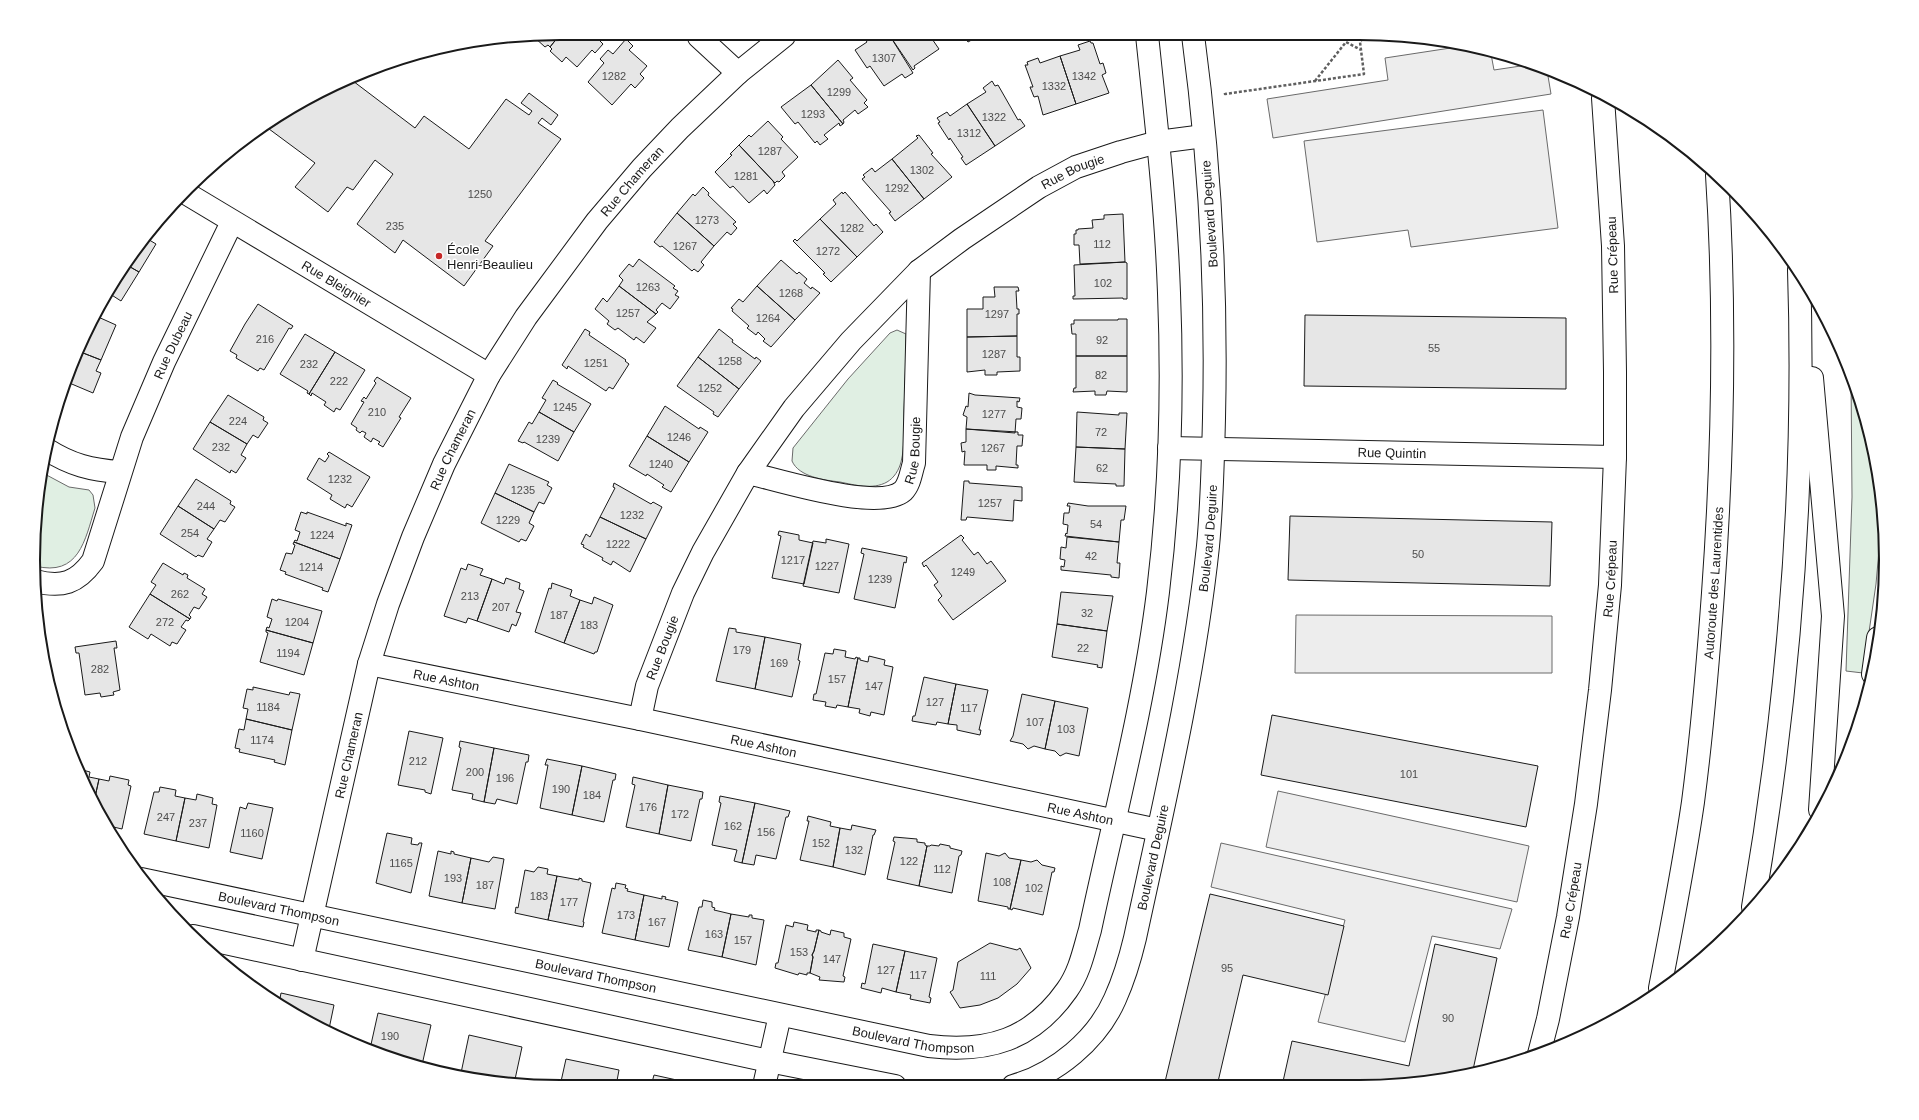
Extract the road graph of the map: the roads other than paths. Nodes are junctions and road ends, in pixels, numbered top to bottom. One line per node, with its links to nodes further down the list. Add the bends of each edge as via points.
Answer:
1 (702, 40): 5 (main road)
2 (779, 40): 5 (main road, Rue Chameran)
3 (1148, 40): 8 (main road)
4 (1194, 40): 7 (main road, Boulevard Deguire)
5 (738, 73): 15 (main road, Rue Chameran, via 680,128 597,221 526,317)
6 (1603, 102): 19 (main road, Rue Crépeau, via 1613,246)
7 (1204, 136): 8 (main road, Rue Bougie); 17 (main road, Boulevard Deguire, via 1211,221 1214,317)
8 (1158, 142): 12 (main road, Rue Bougie, via 1076,167 1039,187); 16 (main road, via 1170,294)
9 (1717, 183): 33 (main road, Autoroute des Laurentides, via 1722,326 1717,539 1695,787)
10 (189, 195): 11 (main road, Rue Bleignier)
11 (232, 222): 15 (main road, Rue Bleignier); 20 (main road, Rue Dubeau, via 148,399)
12 (919, 271): 21 (main road, Rue Bougie, via 851,341 794,408); 21 (main road, Rue Bougie, via 914,463 910,480 904,490 894,497 856,498)
13 (1799, 284): 29 (main road, via 1798,474 1791,601 1778,739)
14 (1805, 294): 25 (main road, via 1833,616)
15 (489, 375): 23 (main road, Rue Chameran, via 444,464 413,538)
16 (1169, 448): 17 (main road, Rue Quintin); 26 (main road, via 1158,591 1149,651)
17 (1213, 450): 19 (main road, Rue Quintin); 27 (main road, Boulevard Deguire, via 1208,544 1196,636)
18 (51, 453): 20 (main road, via 63,461 86,468)
19 (1615, 457): 35 (main road, Rue Crépeau, via 1610,585 1587,796 1568,917)
20 (120, 472): 22 (main road, Rue Dubeau, via 93,561 73,581 61,584)
21 (748, 472): 24 (main road, Rue Bougie, via 683,593 647,686)
22 (41, 582)
23 (369, 664): 24 (main road, Rue Ashton); 30 (main road, Rue Chameran)
24 (640, 719): 26 (main road, Rue Ashton)
25 (1821, 798)
26 (1114, 822): 27 (main road, Rue Ashton); 34 (main road, Boulevard Thompson, via 1080,963 1068,989 1045,1016 1023,1033 1001,1043 950,1049)
27 (1158, 830): 39 (main road, Boulevard Deguire, via 1127,970 1115,1000 1098,1028 1080,1047 1041,1075)
28 (150, 881): 30 (main road, Boulevard Thompson)
29 (1753, 899)
30 (311, 915): 32 (main road, Rue Chameran); 34 (main road, Boulevard Thompson)
31 (203, 938): 32 (main road)
32 (302, 960): 36 (main road)
33 (1661, 983)
34 (780, 1015): 36 (main road)
35 (1540, 1047)
36 (768, 1061): 37 (main road); 38 (main road)
37 (765, 1080)
38 (865, 1080)
39 (1028, 1080)

